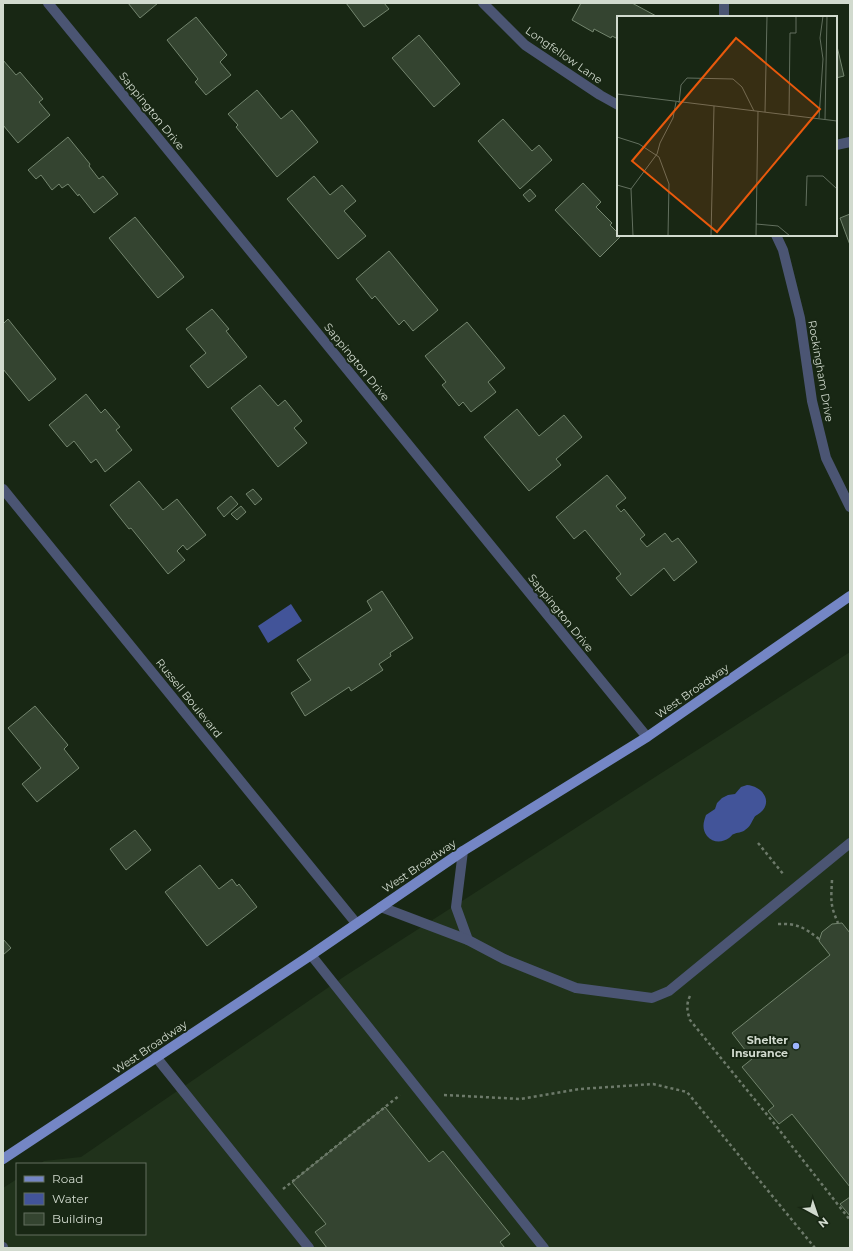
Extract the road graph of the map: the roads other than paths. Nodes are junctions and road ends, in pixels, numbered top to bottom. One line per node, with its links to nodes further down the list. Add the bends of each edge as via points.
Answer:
1 (48, 3): 12 (street, Sappington Drive)
2 (483, 3): 5 (street, Longfellow Lane, via 525,45)
3 (724, 3): 4 (street)
4 (724, 16)
5 (617, 104)
6 (850, 142): 7 (street)
7 (837, 145)
8 (776, 236): 10 (street, Rockingham Drive, via 783,250 800,318 812,401 826,458)
9 (3, 489): 16 (street, Russell Boulevard)
10 (850, 507)
11 (850, 596): 12 (main road, West Broadway)
12 (647, 737): 14 (main road, West Broadway)
13 (850, 843): 17 (street, via 669,991 652,998 576,988 504,959)
14 (463, 851): 15 (main road, West Broadway); 17 (street, via 456,907)
15 (381, 907): 16 (main road, West Broadway); 17 (street)
16 (356, 923): 18 (main road, West Broadway)
17 (468, 940)
18 (311, 955): 19 (main road, West Broadway); 22 (street)
19 (156, 1057): 20 (main road, West Broadway); 21 (street)
20 (3, 1159)
21 (309, 1248)
22 (544, 1248)

